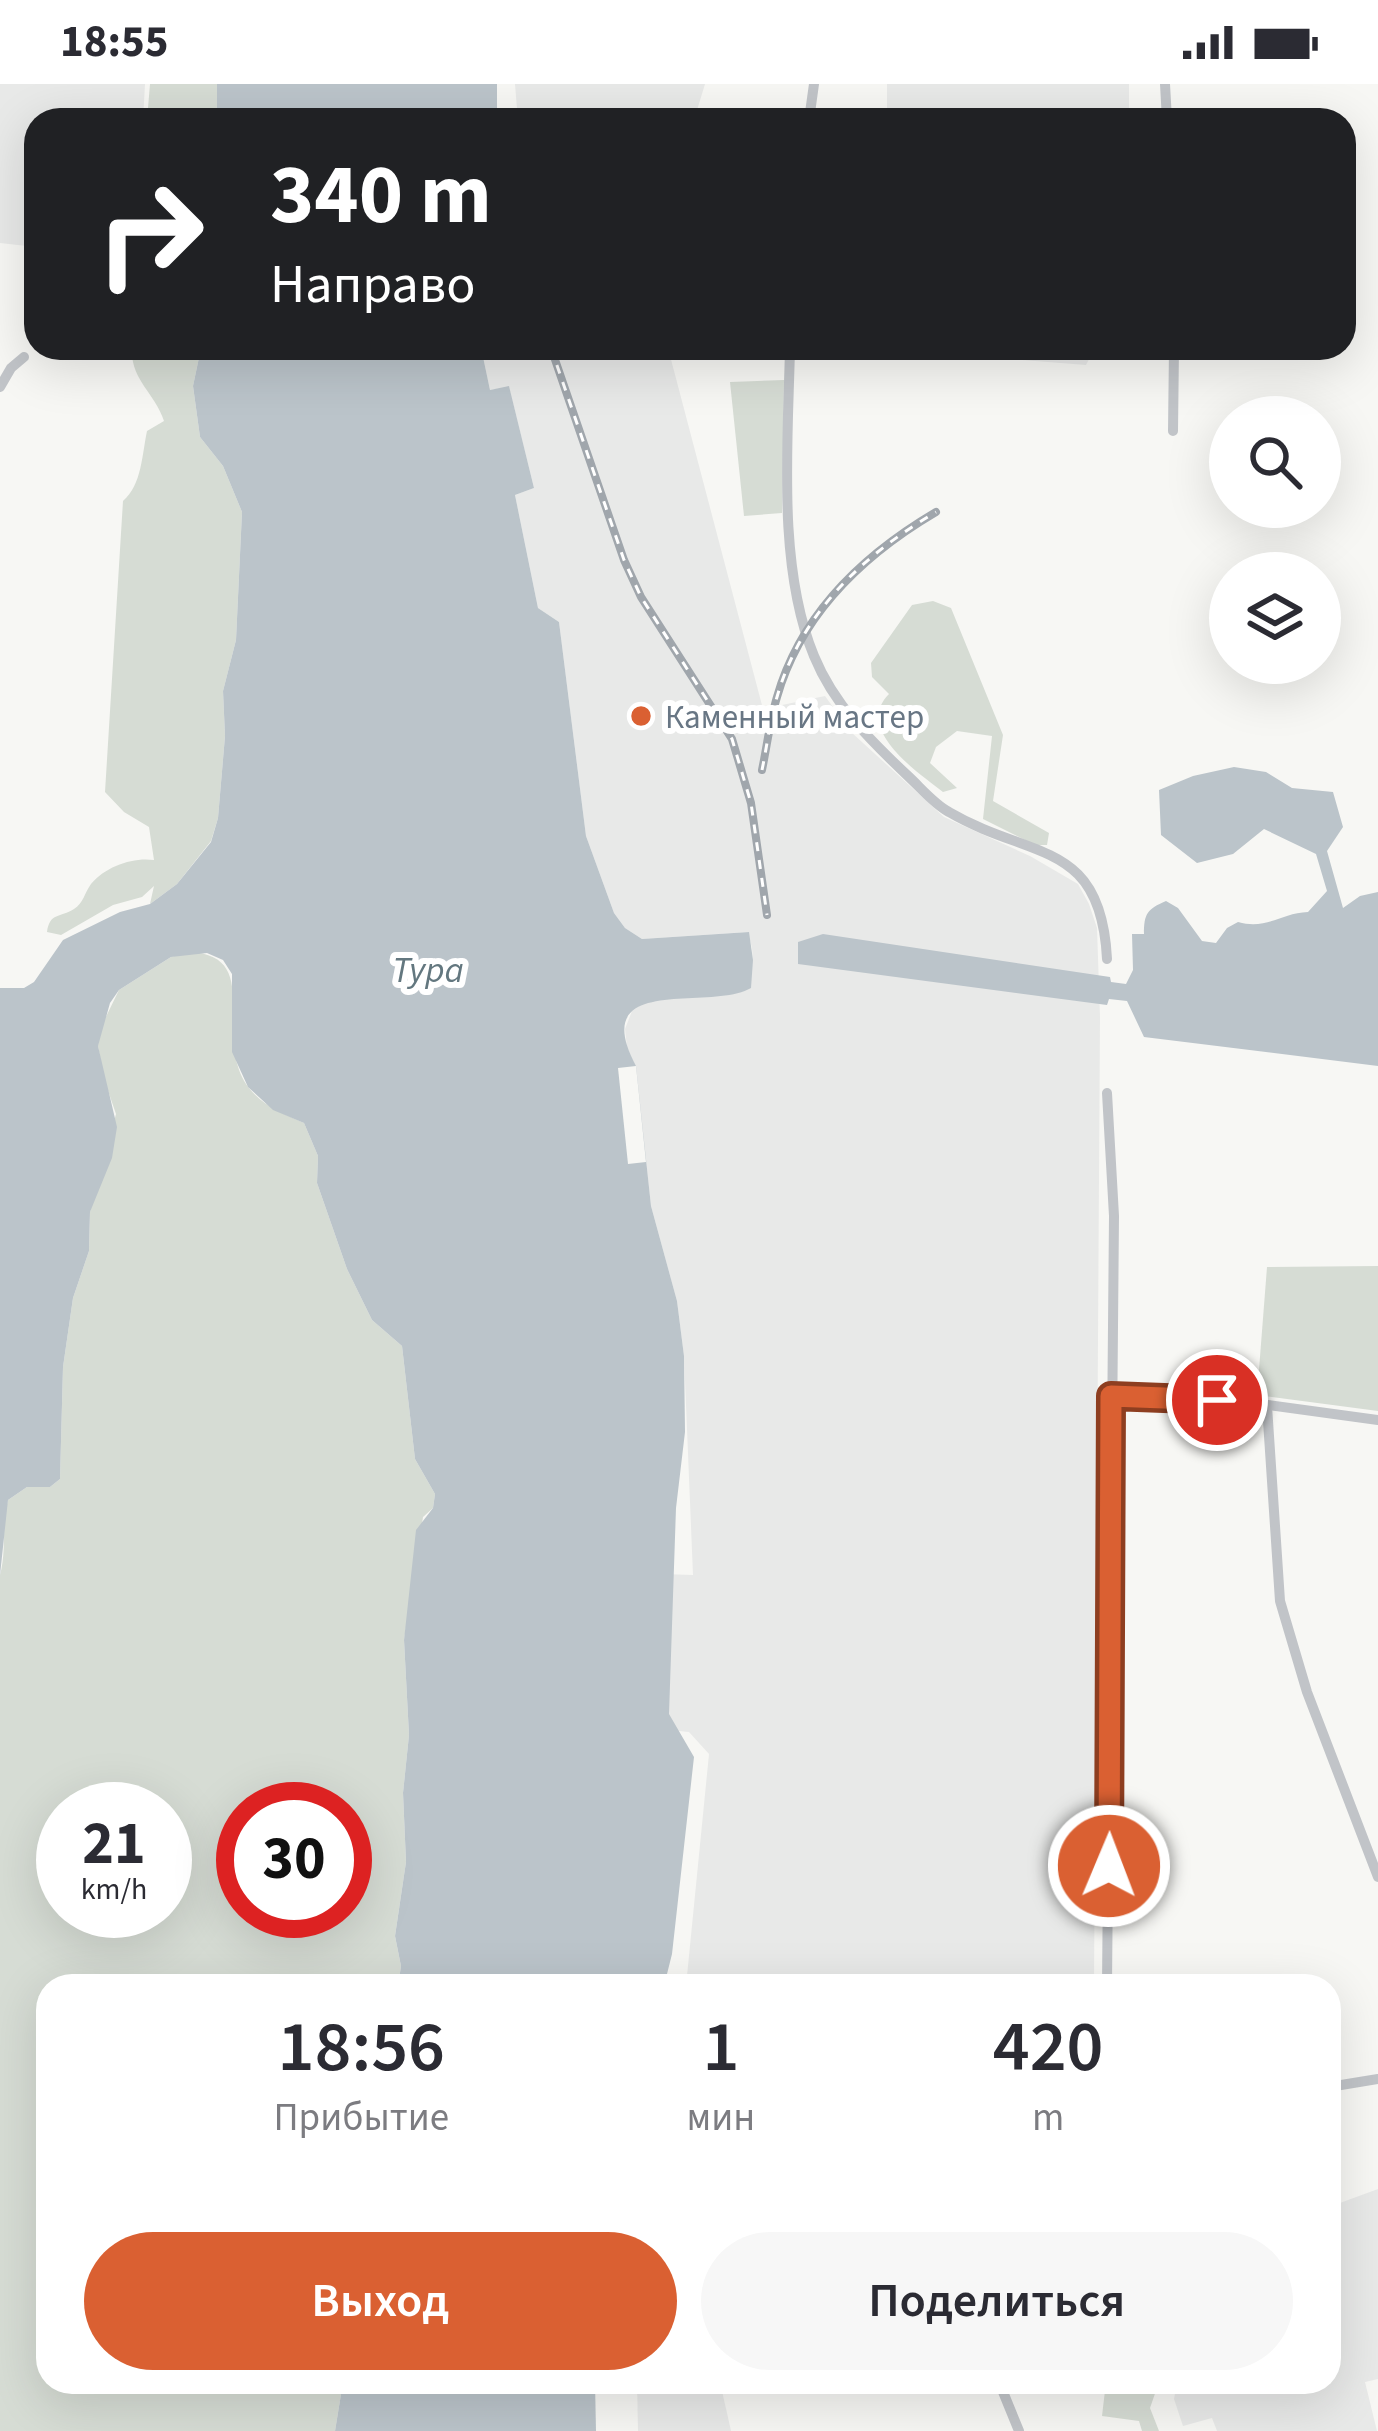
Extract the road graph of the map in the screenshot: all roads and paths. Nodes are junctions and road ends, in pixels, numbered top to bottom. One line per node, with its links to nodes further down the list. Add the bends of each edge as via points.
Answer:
1 (24, 357): 4 (street)
2 (790, 360): 6 (street, via 787,502 815,660 855,727 945,810 1081,874 1098,899)
3 (1174, 360): 5 (street)
4 (0, 387)
5 (1173, 431)
6 (1107, 959)
7 (1107, 1093): 8 (street)
8 (1111, 1396): 9 (street); 12 (street)
9 (1268, 1406): 10 (street); 11 (street, via 1280,1601)
10 (1378, 1420)
11 (1378, 1877)
12 (1107, 1974)
13 (1378, 2079): 14 (street)
14 (1341, 2085)
15 (1004, 2394): 16 (street)
16 (1019, 2431)

